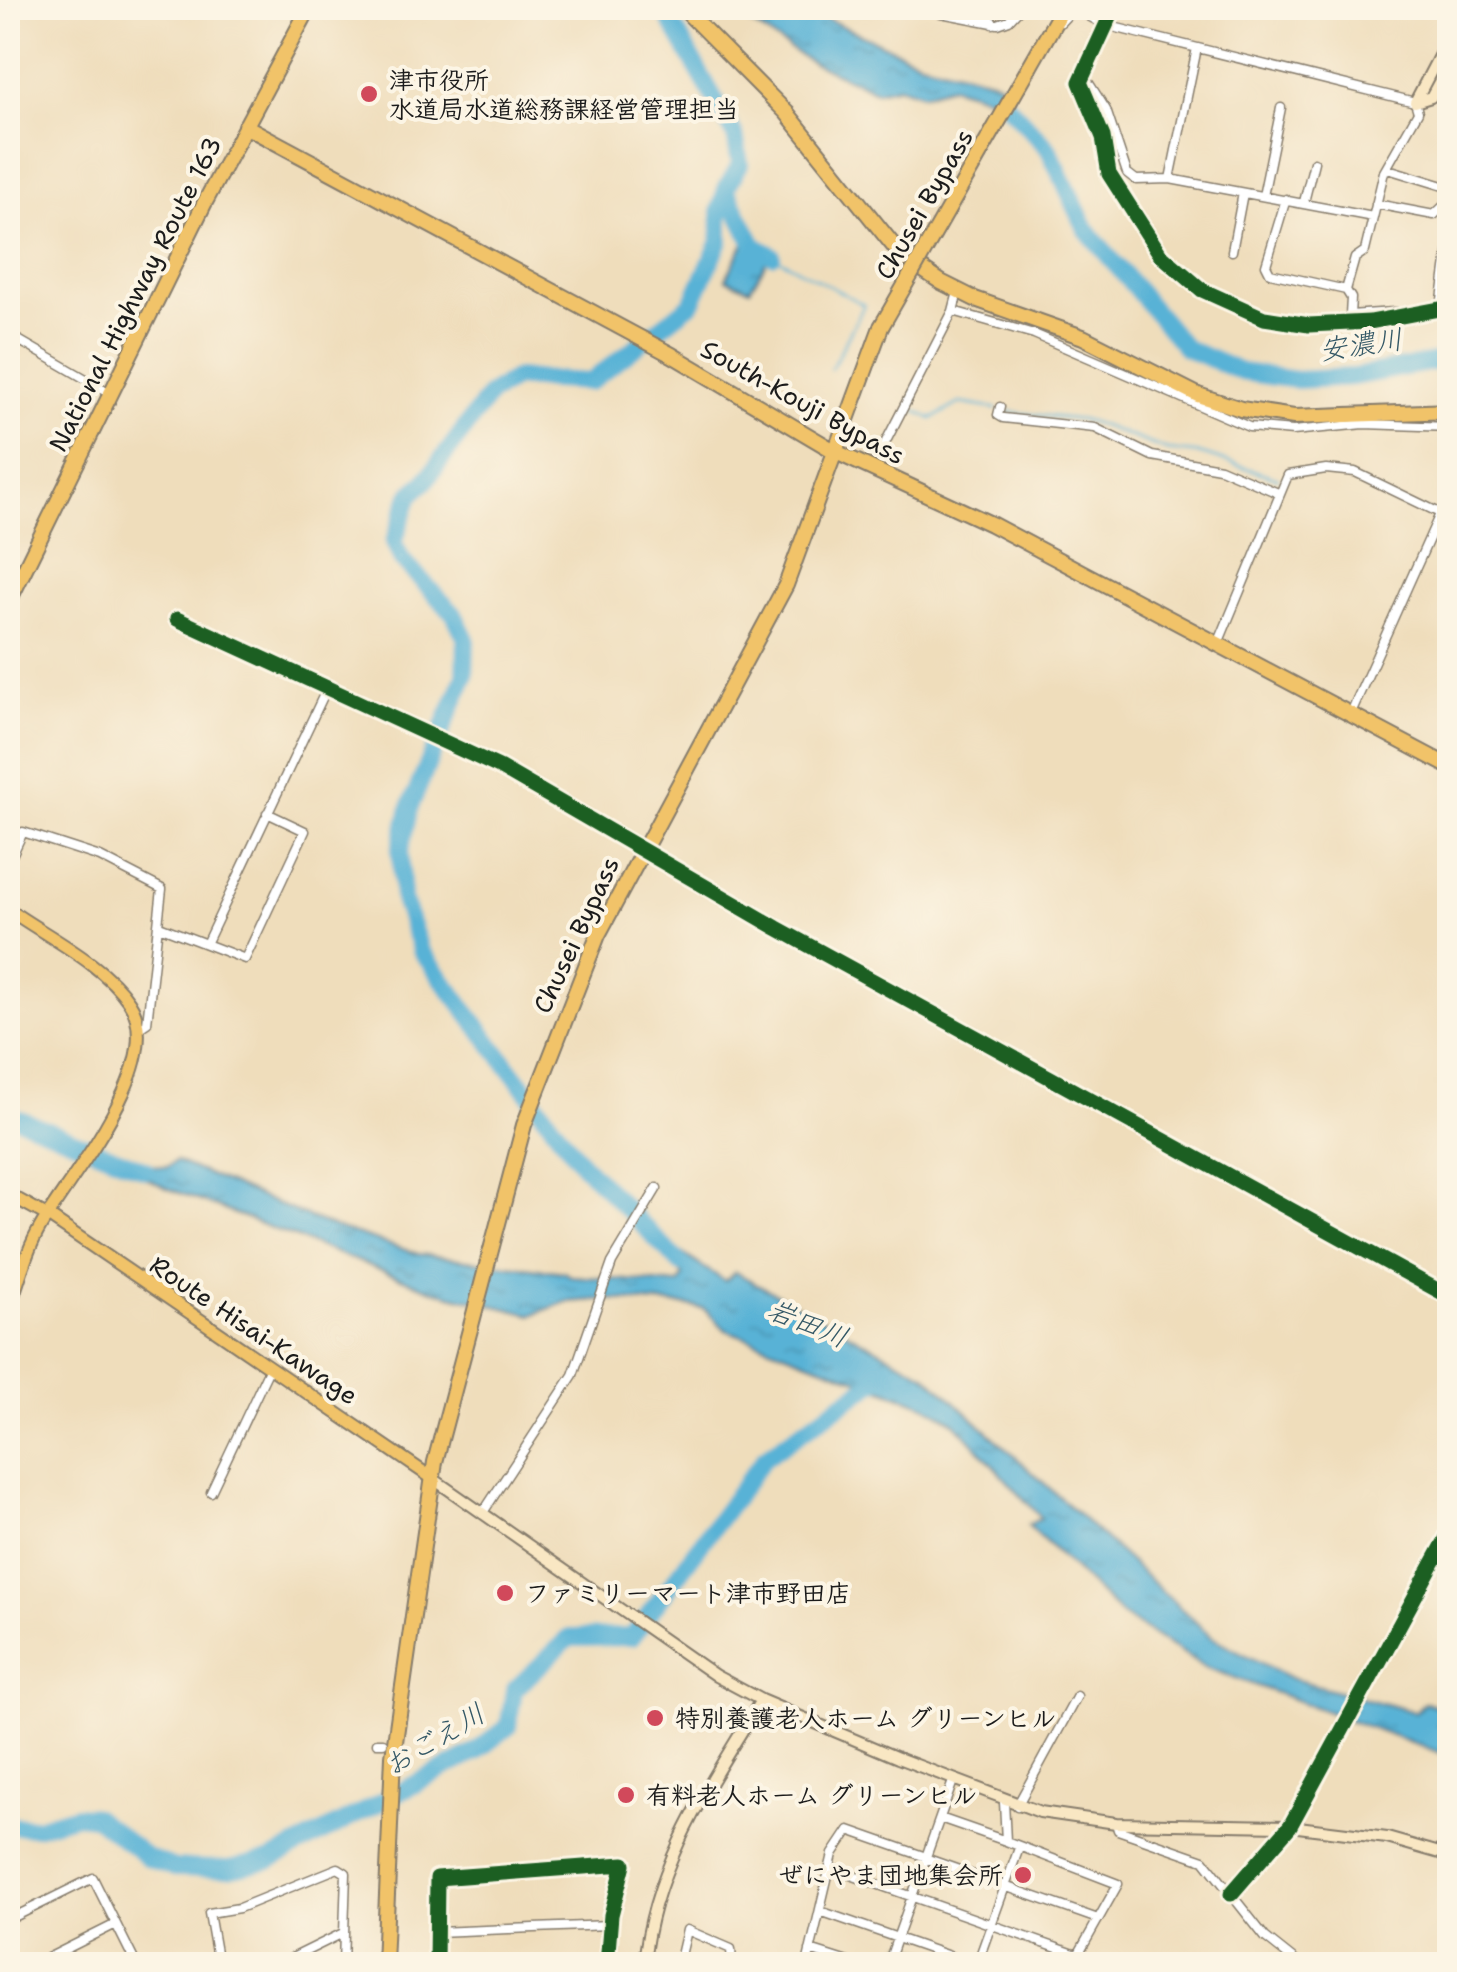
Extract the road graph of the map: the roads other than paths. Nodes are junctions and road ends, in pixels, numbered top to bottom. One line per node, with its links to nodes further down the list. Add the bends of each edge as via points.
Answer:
1 (309, 8): 18 (highway, National Highway Route 163)
2 (682, 8): 33 (highway, via 787,113 901,255)
3 (914, 8): 9 (street)
4 (986, 8): 9 (street)
5 (1020, 8): 9 (street)
6 (1059, 8): 12 (highway, Chusei Bypass)
7 (1114, 8): 10 (street)
8 (1078, 10): 10 (street); 12 (street)
9 (992, 24)
10 (1105, 25): 13 (street); 15 (street)
11 (1450, 35): 16 (main road)
12 (1044, 40): 44 (highway, Chusei Bypass, bridge, via 881,327)
13 (1196, 48): 16 (street); 21 (street)
14 (1450, 62): 16 (main road, via 1432,96)
15 (1083, 74): 21 (street, via 1106,110 1127,173 1136,180); 35 (street, via 1109,174 1160,254 1187,280 1238,309 1289,323 1370,322)
16 (1415, 102): 20 (street, via 1418,112)
17 (1281, 108): 24 (street)
18 (245, 126): 39 (highway, National Highway Route 163); 44 (highway, South-Kouji Bypass, via 672,355)
19 (1314, 162): 27 (street)
20 (1388, 169): 22 (street); 28 (street)
21 (1170, 179): 23 (street)
22 (1450, 188)
23 (1244, 193): 24 (street); 31 (street)
24 (1263, 196): 25 (street)
25 (1286, 199): 27 (street); 32 (street, via 1266,265 1270,274)
26 (1450, 200): 28 (street, via 1434,215)
27 (1304, 202): 29 (street)
28 (1376, 204): 29 (street)
29 (1373, 217): 32 (street)
30 (1450, 240): 34 (street, via 1441,281)
31 (1232, 251)
32 (1346, 290): 35 (street, via 1350,314)
33 (958, 292): 36 (street); 41 (highway, via 1071,332 1241,409 1294,417)
34 (1445, 308): 35 (street); 38 (street)
35 (1423, 310)
36 (953, 311): 42 (street, via 1034,334 1249,427); 43 (street)
37 (8, 334): 39 (street)
38 (1450, 391)
39 (110, 392): 47 (highway, National Highway Route 163)
40 (999, 411): 45 (street, via 1095,428 1152,456 1235,472)
41 (1450, 411)
42 (1450, 427)
43 (881, 451)
44 (836, 452): 49 (highway, South-Kouji Bypass); 54 (highway, Chusei Bypass, via 786,586)
45 (1278, 493): 46 (street, via 1288,475 1346,470); 49 (street)
46 (1445, 516): 51 (street)
47 (8, 603)
48 (177, 619): 50 (street)
49 (1218, 644): 51 (highway, South-Kouji Bypass)
50 (327, 688): 53 (street); 54 (street, via 499,767)
51 (1350, 715): 52 (highway, South-Kouji Bypass)
52 (1450, 768)
53 (267, 814): 58 (street); 58 (street, via 305,832 245,959)
54 (640, 851): 64 (street); 67 (highway, Chusei Bypass, via 584,965 524,1126 435,1462)
55 (8, 864): 57 (street, via 23,832 100,856 162,889)
56 (8, 909): 59 (main road, via 110,981)
57 (159, 926): 58 (street); 59 (street, via 147,1023)
58 (206, 942)
59 (141, 1027): 62 (main road, via 137,1061)
60 (657, 1188): 69 (street, via 610,1268 573,1374)
61 (8, 1194): 62 (main road, Route Hisai-Kawage)
62 (48, 1216): 63 (main road); 66 (main road, Route Hisai-Kawage)
63 (12, 1275): 65 (main road)
64 (1450, 1297)
65 (8, 1311)
66 (270, 1369): 67 (main road, Route Hisai-Kawage); 68 (street)
67 (436, 1480): 69 (main road); 107 (highway, Chusei Bypass, via 384,1747)
68 (211, 1492)
69 (482, 1514): 73 (main road)
70 (1450, 1532): 71 (main road)
71 (1374, 1670): 79 (street)
72 (1077, 1696): 76 (street)
73 (760, 1700): 74 (main road); 110 (main road, via 667,1866)
74 (954, 1781): 75 (main road); 77 (street)
75 (1004, 1802): 76 (main road); 80 (street)
76 (1017, 1806): 78 (main road)
77 (940, 1818): 80 (street); 83 (street)
78 (1116, 1823): 79 (main road); 86 (street, via 1118,1830 1204,1860)
79 (1290, 1826): 82 (main road, via 1386,1838); 86 (street)
80 (1006, 1841): 81 (street)
81 (1019, 1848): 85 (street); 89 (street, via 1118,1884)
82 (1450, 1856)
83 (925, 1858): 84 (street, via 849,1830); 85 (street); 87 (street)
84 (831, 1868): 87 (street); 88 (street)
85 (1005, 1887): 89 (street); 92 (street)
86 (1232, 1894): 118 (street, via 1265,1937)
87 (912, 1896): 92 (street); 96 (street)
88 (820, 1911): 96 (street); 97 (street)
89 (1095, 1918): 98 (street)
90 (8, 1920): 91 (street, via 93,1878)
91 (116, 1924): 102 (street); 103 (street)
92 (992, 1924): 98 (street); 116 (street)
93 (609, 1925): 94 (street); 94 (street, via 624,1864 438,1878); 109 (street)
94 (437, 1932): 108 (street)
95 (344, 1933): 100 (street, via 346,1874 338,1868 239,1908 209,1913); 105 (street); 106 (street)
96 (898, 1938): 115 (street); 116 (street)
97 (810, 1950): 113 (street); 114 (street)
98 (1078, 1955): 117 (street)
99 (8, 1958): 101 (street)
100 (217, 1962): 104 (street)
101 (11, 1964)
102 (36, 1964)
103 (136, 1964)
104 (184, 1964)
105 (280, 1964)
106 (342, 1964)
107 (384, 1964)
108 (436, 1964)
109 (607, 1964)
110 (644, 1964)
111 (680, 1964): 112 (street, via 687,1930 732,1949)
112 (732, 1964)
113 (807, 1964)
114 (854, 1964)
115 (888, 1964)
116 (975, 1964)
117 (1072, 1964)
118 (1298, 1964)

